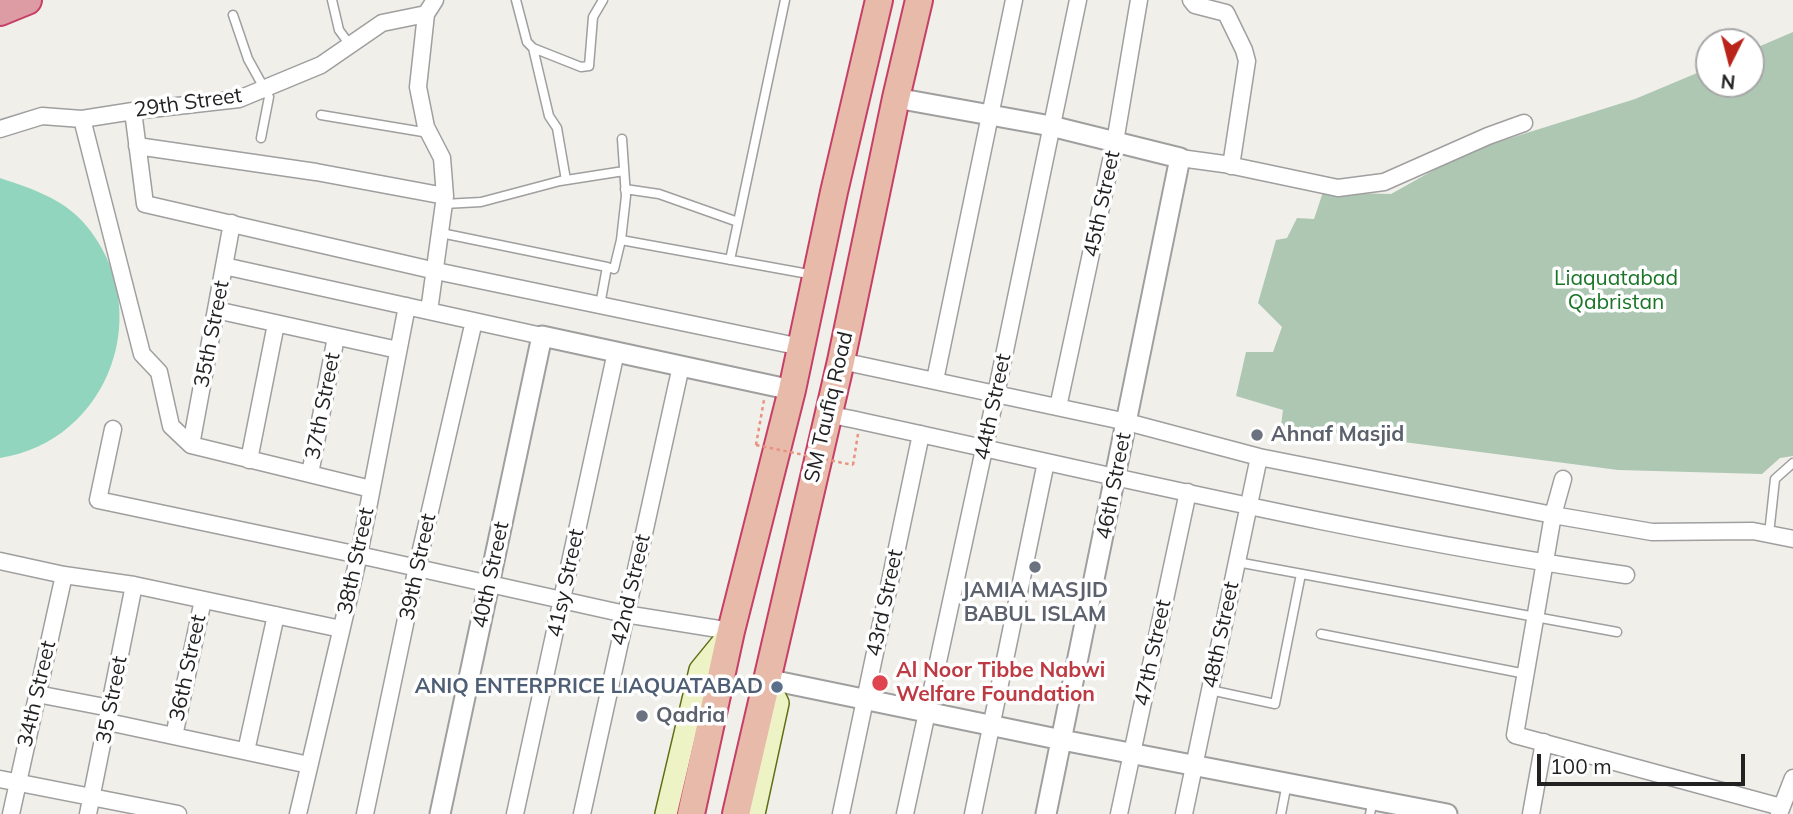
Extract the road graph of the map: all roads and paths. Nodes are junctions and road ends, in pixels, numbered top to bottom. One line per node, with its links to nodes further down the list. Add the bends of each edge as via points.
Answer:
1 (27, 0): 13 (highway)
2 (332, 0): 15 (lane, via 339,30)
3 (516, 0): 16 (lane, via 527,42)
4 (603, 0): 16 (lane, via 593,17 589,66)
5 (785, 0): 37 (lane)
6 (879, 0): 45 (highway)
7 (919, 0): 18 (highway, SM Taufiq Road)
8 (1014, 0): 21 (street)
9 (1078, 0): 24 (street, 44th Street)
10 (1139, 0): 29 (street, 45th Street)
11 (1191, 0): 32 (street, via 1226,13 1247,61)
12 (430, 7): 15 (street, 29th Street, via 382,23); 26 (street, via 418,88)
13 (0, 11)
14 (233, 15): 17 (lane, via 248,59)
15 (350, 45): 17 (street, 29th Street, via 321,65)
16 (533, 48): 34 (lane, via 549,116 557,128)
17 (265, 88): 19 (street, 29th Street, via 240,99); 27 (lane, via 268,96)
18 (896, 98): 21 (street); 57 (highway, SM Taufiq Road)
19 (133, 111): 22 (street, 29th Street); 30 (street)
20 (321, 115): 26 (lane)
21 (990, 115): 24 (street); 59 (street)
22 (82, 119): 25 (street, 29th Street, via 43,116); 69 (street, via 142,354 159,372 171,426)
23 (1524, 122): 32 (street, via 1384,182 1338,188)
24 (1051, 126): 29 (street); 61 (street, 44th Street)
25 (0, 129)
26 (429, 133): 36 (street, via 442,158)
27 (261, 138)
28 (622, 139): 33 (lane)
29 (1115, 142): 31 (street); 62 (street, 45th Street)
30 (137, 146): 36 (street, via 316,172); 38 (street, via 145,204)
31 (1180, 158): 32 (street); 65 (street, 46th Street)
32 (1231, 166)
33 (624, 171): 34 (lane); 35 (lane)
34 (566, 180): 36 (lane, via 481,202)
35 (625, 189): 37 (lane, via 659,194); 40 (lane)
36 (444, 200): 39 (street)
37 (738, 222): 41 (lane)
38 (232, 223): 42 (street, 35th Street); 44 (street)
39 (441, 233): 43 (lane); 44 (street)
40 (621, 240): 41 (lane); 43 (lane, via 614,269)
41 (730, 260): 45 (lane)
42 (225, 266): 47 (street); 48 (street, 35th Street)
43 (607, 267): 46 (lane)
44 (436, 271): 46 (street); 49 (street)
45 (816, 275): 54 (highway)
46 (600, 305): 54 (street)
47 (407, 306): 49 (street); 55 (street, 38th Street)
48 (216, 310): 51 (street); 69 (street, 35th Street)
49 (429, 311): 50 (street)
50 (474, 321): 52 (street); 88 (street, 39th Street)
51 (276, 324): 53 (street); 72 (street)
52 (542, 336): 56 (street); 92 (street, 40th Street)
53 (336, 337): 55 (street); 75 (street, 37th Street)
54 (801, 347): 60 (highway)
55 (398, 350): 78 (street, 38th Street)
56 (616, 352): 58 (street); 94 (street, 41sy Street)
57 (841, 361): 59 (street); 64 (highway, SM Taufiq Road)
58 (681, 366): 60 (street); 96 (street, 42nd Street)
59 (935, 380): 61 (street)
60 (792, 390): 100 (highway)
61 (996, 394): 62 (street); 70 (street, 44th Street)
62 (1058, 407): 65 (street)
63 (762, 410): 68 (path, bridge, via 756,445 853,465)
64 (828, 414): 67 (street); 104 (highway, SM Taufiq Road)
65 (1127, 422): 71 (street); 76 (street, 46th Street)
66 (113, 429): 84 (street, via 98,500)
67 (921, 433): 70 (street); 107 (street, 43rd Street)
68 (858, 437)
69 (191, 445): 72 (street)
70 (984, 448): 73 (street); 108 (street, 44th Street)
71 (1259, 457): 80 (street, 48th Street); 81 (street)
72 (249, 460): 75 (street)
73 (1046, 462): 76 (street); 110 (street)
74 (1793, 463): 82 (lane, via 1775,479)
75 (310, 474): 78 (street)
76 (1116, 478): 79 (street); 112 (street, 46th Street)
77 (1563, 479): 81 (street)
78 (372, 489): 84 (street, 38th Street)
79 (1188, 492): 80 (street); 115 (street, 47th Street)
80 (1248, 506): 86 (street, 48th Street); 87 (street)
81 (1553, 515): 82 (street, via 1652,532); 87 (street)
82 (1769, 534): 83 (street)
83 (1793, 539)
84 (359, 555): 88 (street); 99 (street, 38th Street)
85 (0, 561): 90 (street)
86 (1237, 562): 89 (lane); 105 (street, 48th Street)
87 (1545, 564): 91 (street); 98 (street)
88 (417, 568): 92 (street); 129 (street, 39th Street)
89 (1301, 574): 98 (lane); 105 (lane, via 1275,704)
90 (64, 575): 93 (street); 106 (street, 34th Street)
91 (1626, 575)
92 (489, 583): 94 (street); 130 (street, 40th Street)
93 (134, 586): 95 (street); 109 (street, 35 Street)
94 (562, 599): 96 (street); 131 (street, 41sy Street)
95 (203, 600): 97 (street); 111 (street, 36th Street)
96 (625, 614): 100 (street); 132 (street, 42nd Street)
97 (276, 615): 99 (street); 114 (street)
98 (1535, 618): 101 (lane); 103 (street)
99 (341, 629): 116 (street, 38th Street)
100 (732, 631): 133 (main road, via 700,670); 134 (highway)
101 (1617, 632)
102 (1321, 634): 103 (lane)
103 (1526, 674): 113 (street, via 1515,735)
104 (766, 679): 107 (street); 135 (highway, SM Taufiq Road); 136 (main road, via 778,703)
105 (1210, 690): 117 (street, 48th Street)
106 (37, 695): 109 (street); 120 (street, 34th Street)
107 (865, 700): 108 (street); 137 (street, 43rd Street)
108 (927, 712): 110 (street); 138 (street, 44th Street)
109 (109, 715): 111 (street); 122 (street, 35 Street)
110 (992, 726): 112 (street); 139 (street)
111 (174, 736): 114 (street)
112 (1062, 740): 115 (street); 140 (street, 46th Street)
113 (1544, 741): 124 (street); 145 (street)
114 (246, 751): 116 (street)
115 (1131, 753): 117 (street); 141 (street, 47th Street)
116 (309, 765): 128 (street, 38th Street)
117 (1194, 766): 121 (street); 142 (street, 48th Street)
118 (1793, 778): 124 (street)
119 (0, 779): 120 (street)
120 (17, 783): 122 (street); 125 (street, 34th Street)
121 (1287, 783): 123 (street); 143 (lane)
122 (92, 797): 126 (street, 35 Street); 127 (street)
123 (1371, 807): 144 (street)
124 (1780, 810)
125 (11, 814)
126 (88, 814)
127 (178, 814)
128 (298, 814)
129 (365, 814)
130 (440, 814)
131 (515, 814)
132 (582, 814)
133 (666, 814)
134 (691, 814)
135 (736, 814)
136 (754, 814)
137 (841, 814)
138 (905, 814)
139 (973, 814)
140 (1046, 814)
141 (1119, 814)
142 (1184, 814)
143 (1281, 814)
144 (1447, 814)
145 (1531, 814)

